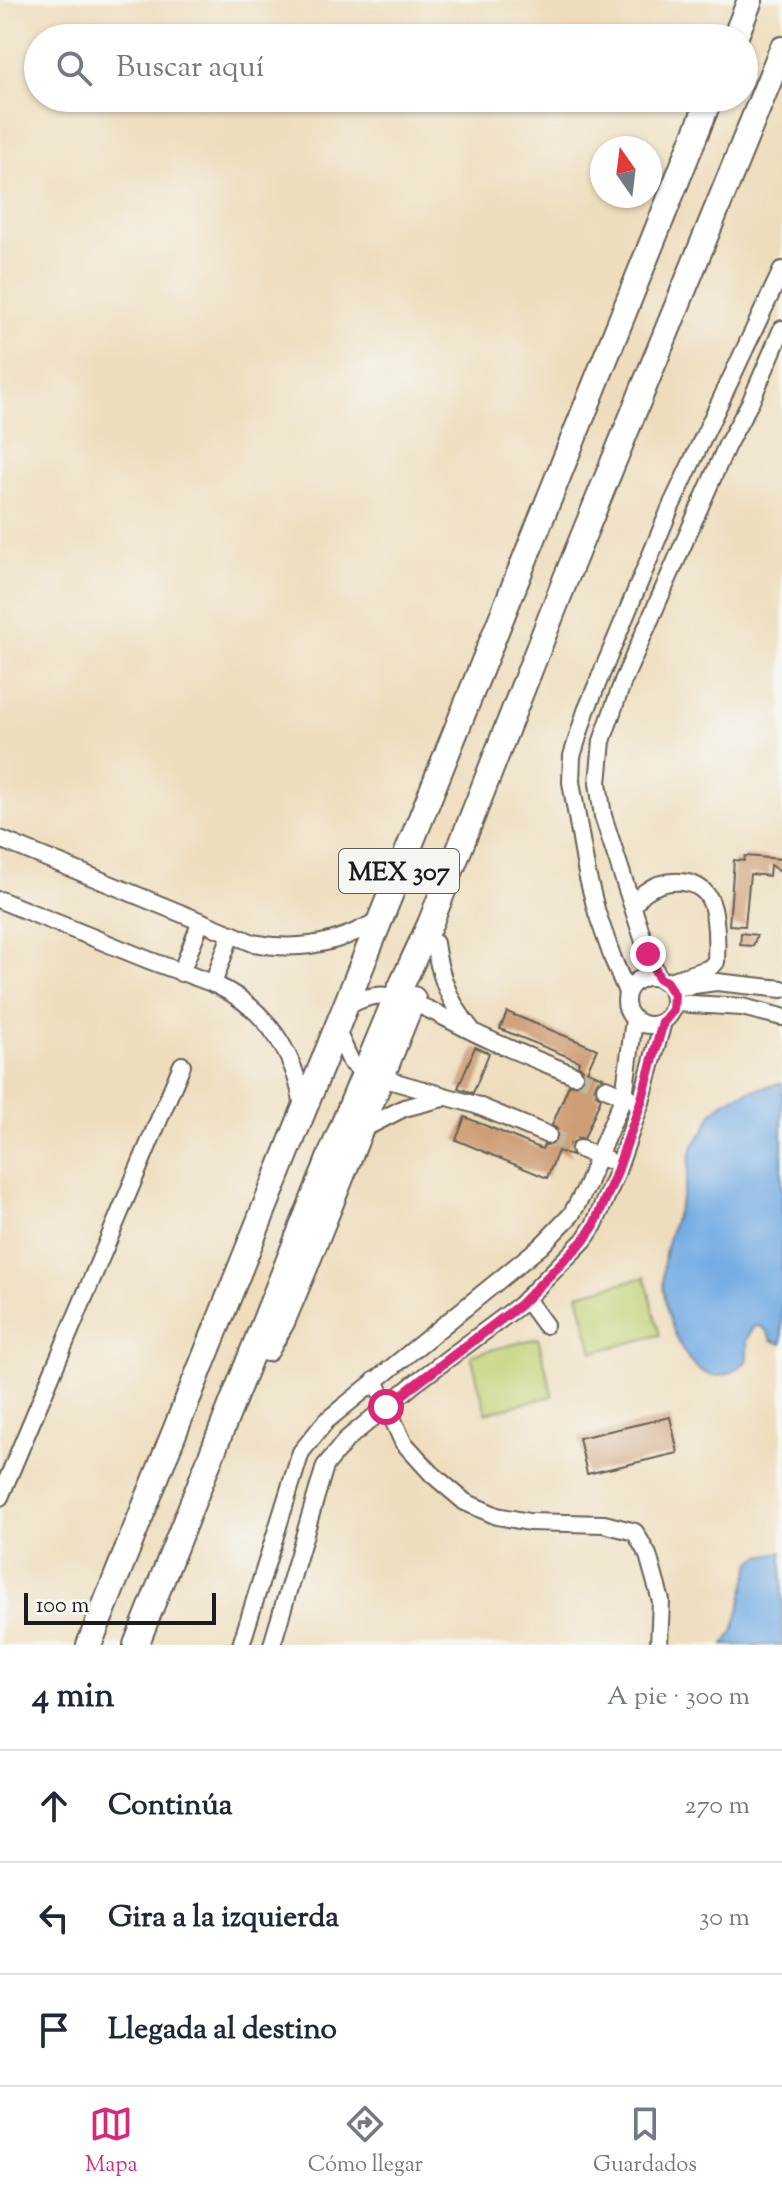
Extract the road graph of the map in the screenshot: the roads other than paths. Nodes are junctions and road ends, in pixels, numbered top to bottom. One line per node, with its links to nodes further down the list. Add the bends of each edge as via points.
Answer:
1 (750, 0): 2 (highway)
2 (741, 24)
3 (782, 49): 4 (highway, MEX 307)
4 (758, 108)
5 (704, 112): 13 (highway, MEX 307)
6 (756, 112): 9 (highway, MEX 307)
7 (782, 270): 21 (street, via 672,504 572,756 571,782 587,874)
8 (782, 329): 12 (street, via 623,681 602,741 598,783 603,816)
9 (566, 578): 16 (highway, via 567,603 558,633); 22 (highway, MEX 307)
10 (0, 839): 14 (street)
11 (0, 900): 17 (street)
12 (633, 907): 19 (street, via 648,954); 19 (street, via 643,893 680,881 697,885 708,896 716,962)
13 (380, 919): 15 (street, via 332,942 299,947 268,946); 24 (highway, MEX 307)
14 (201, 921): 15 (street); 17 (street)
15 (231, 934): 18 (street)
16 (435, 943): 22 (highway); 27 (street, via 446,989)
17 (181, 973): 18 (street)
18 (213, 984): 35 (street, via 248,1004 271,1028 293,1068)
19 (668, 988): 20 (street, via 716,982); 21 (street, via 651,977 637,981); 23 (street); 26 (street, via 669,1017)
20 (782, 989)
21 (627, 992): 25 (street, via 626,1007)
22 (403, 1000): 24 (street, via 360,999); 27 (street); 30 (highway)
23 (782, 1017)
24 (340, 1018): 30 (street, via 351,1062); 35 (highway, MEX 307)
25 (634, 1020): 26 (street, via 648,1026); 32 (street)
26 (663, 1022): 34 (street)
27 (475, 1033): 29 (street)
28 (182, 1065): 46 (street)
29 (574, 1075)
30 (372, 1076): 33 (street); 36 (highway); 44 (highway)
31 (605, 1088): 32 (street)
32 (624, 1096): 34 (street); 39 (street)
33 (450, 1097): 36 (street, via 404,1108); 37 (street)
34 (641, 1102): 40 (street)
35 (303, 1110): 47 (highway, MEX 307)
36 (360, 1131): 44 (highway, via 282,1322)
37 (548, 1135)
38 (580, 1149): 39 (street)
39 (598, 1156): 40 (street); 43 (street, via 571,1215 541,1246)
40 (620, 1164): 41 (street, via 584,1240)
41 (526, 1299): 42 (street); 45 (street)
42 (545, 1325)
43 (375, 1380): 45 (street); 49 (street, via 326,1421 301,1452)
44 (235, 1394): 48 (highway)
45 (386, 1407): 50 (street, via 347,1439 325,1466); 51 (street, via 403,1442 465,1502 529,1522 604,1524 635,1532 648,1555 661,1601)
46 (0, 1497)
47 (89, 1645)
48 (136, 1645)
49 (241, 1645)
50 (272, 1645)
51 (659, 1645)

